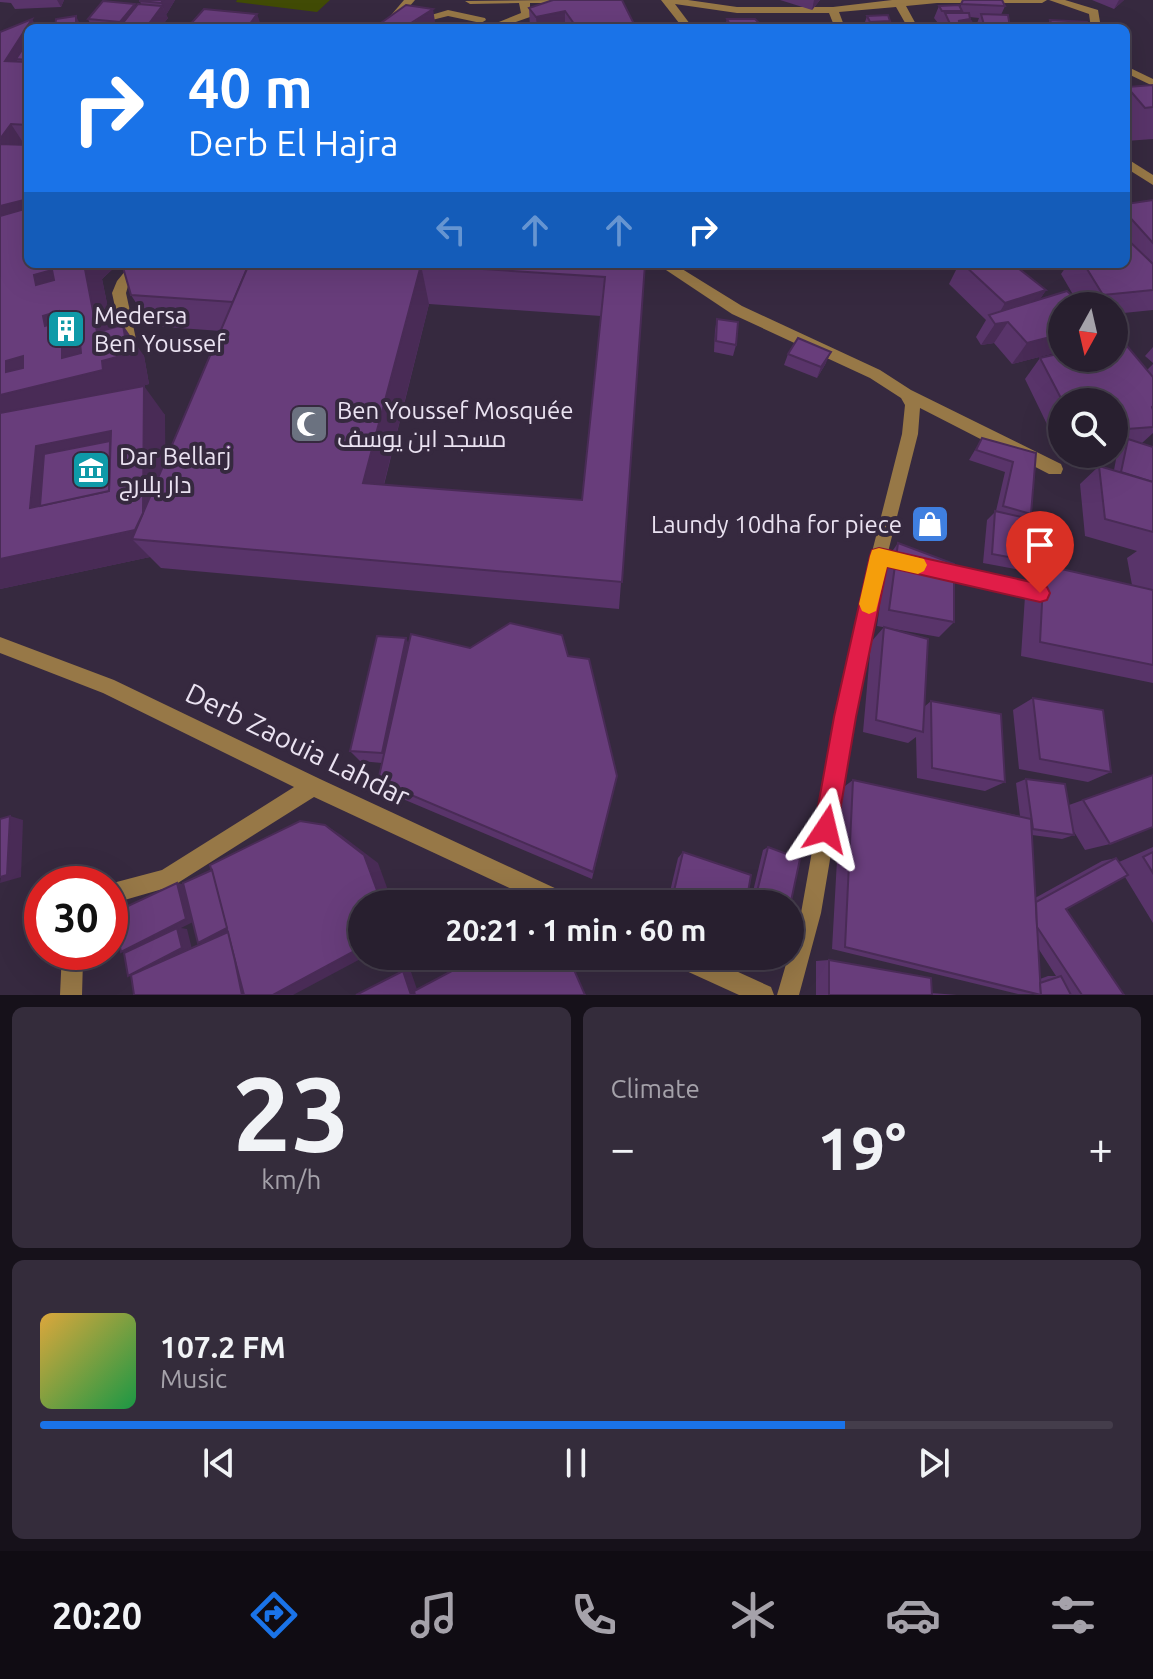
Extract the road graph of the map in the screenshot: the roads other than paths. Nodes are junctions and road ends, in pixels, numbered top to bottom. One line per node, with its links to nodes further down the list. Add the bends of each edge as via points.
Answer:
1 (410, 0): 10 (street)
2 (548, 0): 7 (street)
3 (666, 0): 9 (street, via 737,10); 15 (street)
4 (1042, 0): 8 (street)
5 (1054, 0): 18 (street, via 1098,10)
6 (469, 1): 7 (street); 13 (street)
7 (524, 1): 14 (street, via 526,15)
8 (899, 3): 9 (street); 17 (street)
9 (833, 10): 16 (street)
10 (389, 24)
11 (396, 24): 12 (street, via 448,13)
12 (483, 24)
13 (485, 24)
14 (490, 24)
15 (685, 24)
16 (838, 24)
17 (911, 24)
18 (1096, 24)
19 (1130, 71): 20 (street)
20 (1153, 83)
21 (1140, 93): 22 (street)
22 (1153, 93)
23 (1130, 165): 24 (street)
24 (1153, 181)
25 (136, 268): 27 (street, via 119,293)
26 (670, 268): 28 (street, via 737,310 875,374)
27 (133, 359)
28 (906, 394): 29 (street); 30 (street, via 913,404 910,434)
29 (1055, 469)
30 (879, 556): 31 (street); 40 (street, via 811,913)
31 (1040, 593)
32 (0, 645): 33 (street, Derb Zaouia Lahdar, via 108,686)
33 (313, 786): 34 (street, via 166,879); 35 (street, Derb Zaouia Lahdar)
34 (128, 889)
35 (537, 890)
36 (72, 970): 38 (street)
37 (709, 970): 39 (street)
38 (71, 995)
39 (763, 995)
40 (788, 995)

